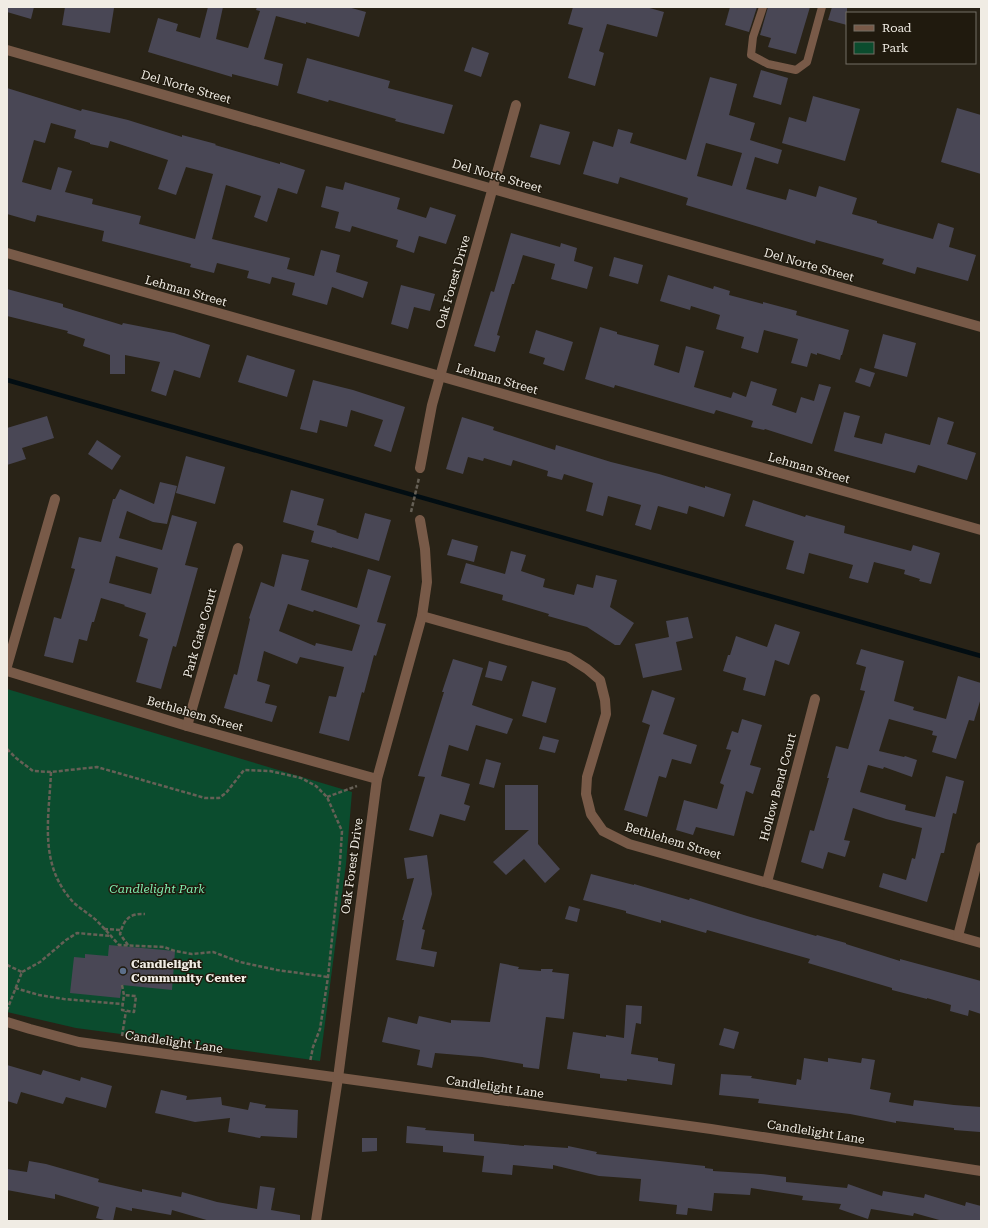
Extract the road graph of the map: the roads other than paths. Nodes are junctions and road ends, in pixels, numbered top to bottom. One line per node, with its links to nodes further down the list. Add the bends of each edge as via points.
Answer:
1 (763, 7): 2 (lane, via 753,37 751,55 768,64 796,70 807,62)
2 (822, 7)
3 (7, 50): 5 (street, Del Norte Street)
4 (516, 105): 5 (street, Oak Forest Drive)
5 (493, 189): 7 (street, Del Norte Street); 8 (street, Oak Forest Drive)
6 (7, 253): 8 (street, Lehman Street)
7 (981, 327)
8 (440, 377): 9 (street, Oak Forest Drive); 12 (street, Lehman Street)
9 (420, 471)
10 (55, 499): 15 (street)
11 (420, 520): 14 (street, Oak Forest Drive, via 427,582)
12 (981, 530)
13 (238, 548): 18 (street, Park Gate Court)
14 (422, 616): 19 (street, Oak Forest Drive); 21 (street, Bethlehem Street, via 568,657 600,680 606,714 587,777 586,794 590,814 602,831 629,844)
15 (7, 666)
16 (7, 671): 18 (street, Bethlehem Street)
17 (815, 699): 21 (street, Hollow Bend Court)
18 (187, 726): 19 (street, Bethlehem Street)
19 (377, 779): 25 (street, Oak Forest Drive)
20 (981, 847): 22 (street)
21 (767, 882): 22 (street, Bethlehem Street)
22 (958, 936): 23 (street, Bethlehem Street)
23 (981, 943)
24 (7, 1022): 25 (street, Candlelight Lane, via 79,1042)
25 (338, 1078): 26 (street, Candlelight Lane, via 711,1129); 27 (street, Oak Forest Drive)
26 (981, 1171)
27 (316, 1221)

